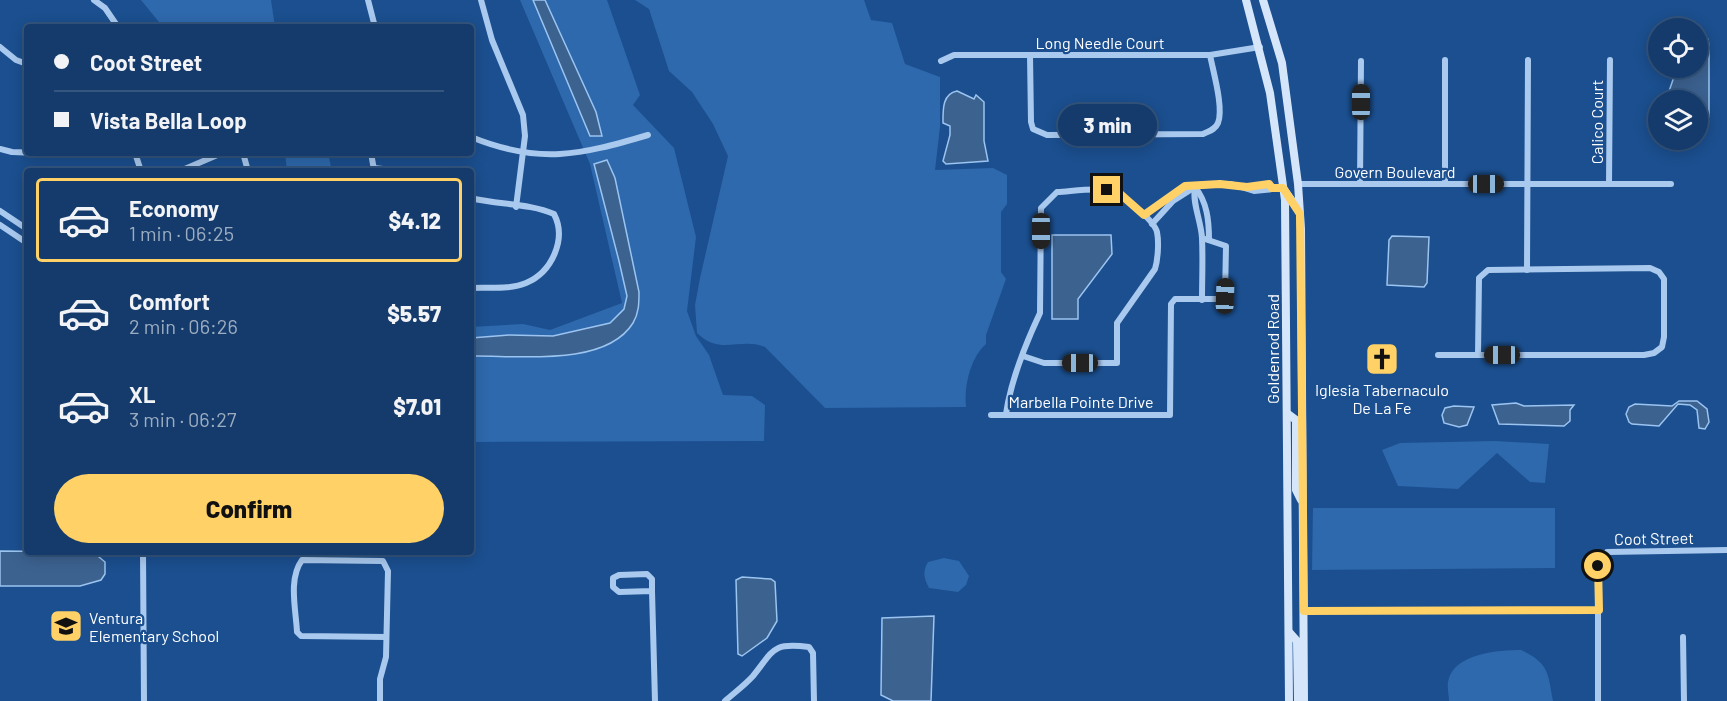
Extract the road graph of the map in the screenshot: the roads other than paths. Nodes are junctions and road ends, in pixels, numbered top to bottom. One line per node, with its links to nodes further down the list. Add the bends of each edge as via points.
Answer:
1 (94, 0): 6 (street)
2 (368, 0): 7 (street)
3 (481, 0): 22 (street, via 492,40 523,115)
4 (1246, 0): 9 (main road, Goldenrod Road)
5 (1263, 0): 26 (main road, Goldenrod Road, via 1282,63)
6 (116, 24)
7 (373, 24)
8 (0, 47): 17 (street)
9 (1260, 47): 11 (street, Long Needle Court); 24 (main road, Goldenrod Road)
10 (1030, 55): 11 (street, Long Needle Court); 11 (street, via 1031,123 1039,133 1203,134 1213,130 1218,122); 15 (street, Long Needle Court, via 954,55)
11 (1210, 55)
12 (1445, 60): 28 (street)
13 (1528, 60): 29 (street)
14 (1610, 60): 30 (street, Calico Court)
15 (941, 61)
16 (1361, 61): 27 (street)
17 (24, 63)
18 (648, 135): 22 (street, via 558,156)
19 (474, 138): 22 (street)
20 (0, 149): 21 (street)
21 (24, 152)
22 (523, 153): 35 (street)
23 (215, 156): 25 (street)
24 (1281, 161): 26 (main road); 33 (main road, Goldenrod Road)
25 (187, 168)
26 (1298, 184): 27 (street, Govern Boulevard); 39 (main road, Goldenrod Road)
27 (1360, 184): 28 (street, Govern Boulevard)
28 (1444, 184): 29 (street, Govern Boulevard)
29 (1528, 184): 30 (street, Govern Boulevard); 46 (street)
30 (1610, 184): 31 (street, Govern Boulevard)
31 (1671, 184)
32 (1195, 187): 33 (street, via 1220,184 1254,191); 36 (street); 38 (street, via 1193,198); 40 (street, via 1177,189); 41 (street, via 1173,201)
33 (1283, 188): 39 (main road); 48 (main road, Goldenrod Road)
34 (474, 199): 35 (street)
35 (516, 207): 47 (street, via 555,214 560,230 557,250 538,277 525,284)
36 (1206, 212): 38 (street); 44 (street)
37 (0, 213): 43 (street)
38 (1198, 214): 44 (street)
39 (1300, 214): 53 (main road, Goldenrod Road)
40 (1144, 215): 41 (street); 52 (street, via 1118,192 1057,192 1050,197 1041,208 1040,313)
41 (1152, 224): 52 (street, via 1157,230 1157,262 1117,323 1117,363 1044,363)
42 (0, 225): 45 (street)
43 (24, 227)
44 (1205, 239): 49 (street); 49 (street, Marbella Pointe Drive, via 1226,246 1223,299)
45 (24, 241)
46 (1527, 270): 51 (street, via 1488,270 1479,278); 51 (street, via 1650,268 1659,272 1664,279 1662,347 1644,355)
47 (474, 288)
48 (1287, 294): 53 (main road, via 1292,312 1293,393); 55 (main road, Goldenrod Road)
49 (1202, 300): 54 (street, Marbella Pointe Drive, via 1175,299 1171,304 1170,415)
50 (1438, 355): 51 (street)
51 (1478, 355)
52 (1023, 356): 54 (street, via 1009,391)
53 (1302, 401): 58 (main road, Goldenrod Road)
54 (1006, 414): 56 (street, Marbella Pointe Drive)
55 (1288, 414): 57 (main road, Goldenrod Road); 58 (main road, via 1296,420 1296,490)
56 (992, 415)
57 (1288, 490): 63 (main road, via 1293,504 1293,597); 64 (main road, Goldenrod Road)
58 (1303, 503): 63 (main road, Goldenrod Road)
59 (1727, 550): 62 (street, Coot Street, via 1607,552 1598,566)
60 (144, 555): 67 (street)
61 (652, 591): 61 (street, via 652,579 647,574 613,578 613,587 619,592); 69 (street)
62 (1599, 610): 63 (street); 75 (street)
63 (1304, 611): 74 (main road, Goldenrod Road)
64 (1289, 632): 72 (main road, Goldenrod Road); 73 (main road, via 1298,641)
65 (386, 637): 65 (street, via 388,571 383,561 302,560 294,585 297,632 301,636); 68 (street)
66 (1683, 637): 76 (street)
67 (144, 701)
68 (380, 701)
69 (655, 701)
70 (725, 701): 71 (street, via 752,676 771,650 784,645 809,647 813,653)
71 (814, 701)
72 (1289, 701)
73 (1298, 701)
74 (1304, 701)
75 (1599, 701)
76 (1684, 701)

